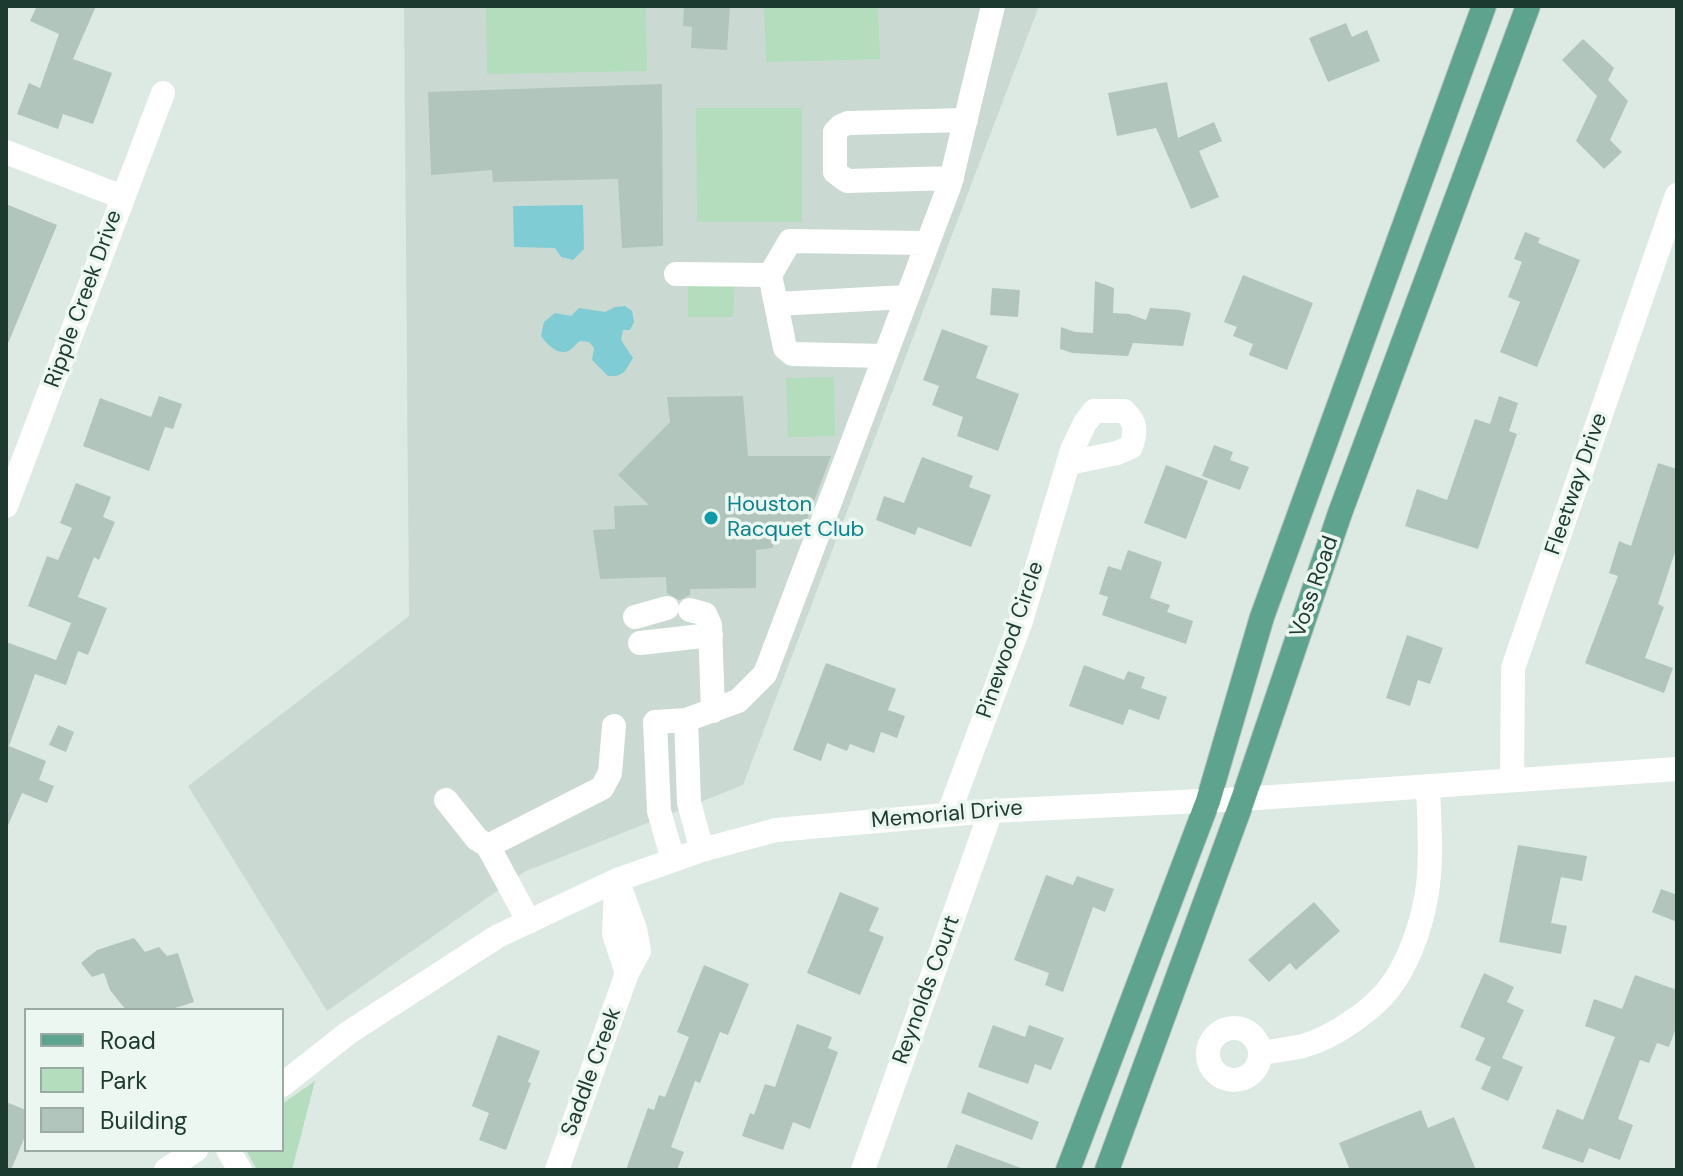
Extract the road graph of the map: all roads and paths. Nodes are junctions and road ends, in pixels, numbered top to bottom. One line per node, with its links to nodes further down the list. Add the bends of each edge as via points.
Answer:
1 (993, 6): 7 (street)
2 (1484, 6): 4 (main road, Voss Road)
3 (1528, 6): 5 (main road, Voss Road)
4 (1468, 51): 5 (main road); 15 (main road, Voss Road)
5 (1506, 67): 17 (main road, Voss Road)
6 (163, 93): 11 (street, Ripple Creek Drive)
7 (966, 120): 9 (street); 9 (street, via 848,123 835,132 835,172 847,181)
8 (6, 152): 11 (street)
9 (952, 178): 12 (street)
10 (1677, 195): 29 (street, Fleetway Drive, via 1513,668)
11 (122, 197): 21 (street, Ripple Creek Drive)
12 (927, 243): 14 (street, via 790,241); 16 (street)
13 (676, 274): 14 (street)
14 (770, 275): 18 (street)
15 (1380, 285): 17 (main road); 33 (main road, Voss Road, via 1262,617)
16 (906, 297): 18 (street); 19 (street)
17 (1418, 300): 31 (main road, Voss Road)
18 (776, 304): 19 (street, via 785,348 792,354)
19 (884, 356): 25 (street, via 765,674 738,701)
20 (1069, 463): 35 (street, Pinewood Circle, via 1021,621)
21 (6, 506)
22 (635, 617): 23 (street, via 679,609 705,614)
23 (711, 635): 24 (street); 25 (street)
24 (640, 643)
25 (713, 711): 26 (street)
26 (686, 720): 37 (street, via 689,803); 38 (street, via 655,722 659,811)
27 (614, 726): 36 (street, via 610,773 602,788)
28 (1677, 769): 29 (street, Memorial Drive)
29 (1512, 779): 30 (street, Memorial Drive)
30 (1428, 786): 31 (street, Memorial Drive); 41 (street, via 1429,881 1424,912 1393,984 1333,1033 1304,1046)
31 (1243, 799): 33 (street, Memorial Drive); 50 (main road, Voss Road)
32 (446, 800): 36 (street)
33 (1208, 801): 34 (street, Memorial Drive); 49 (main road, Voss Road)
34 (991, 811): 35 (street, Memorial Drive); 48 (street, Reynolds Court)
35 (948, 815): 37 (street, Memorial Drive, via 776,830)
36 (488, 846): 40 (street)
37 (702, 850): 38 (street, Memorial Drive)
38 (673, 860): 39 (street, Memorial Drive)
39 (617, 880): 40 (street, Memorial Drive); 47 (street, Saddle Creek, via 639,951)
40 (529, 922): 42 (street, Memorial Drive, via 498,936 348,1033)
41 (1260, 1053)
42 (284, 1083)
43 (193, 1152): 45 (street)
44 (229, 1152): 46 (street)
45 (166, 1170)
46 (240, 1170)
47 (557, 1170)
48 (863, 1170)
49 (1068, 1170)
50 (1107, 1170)

